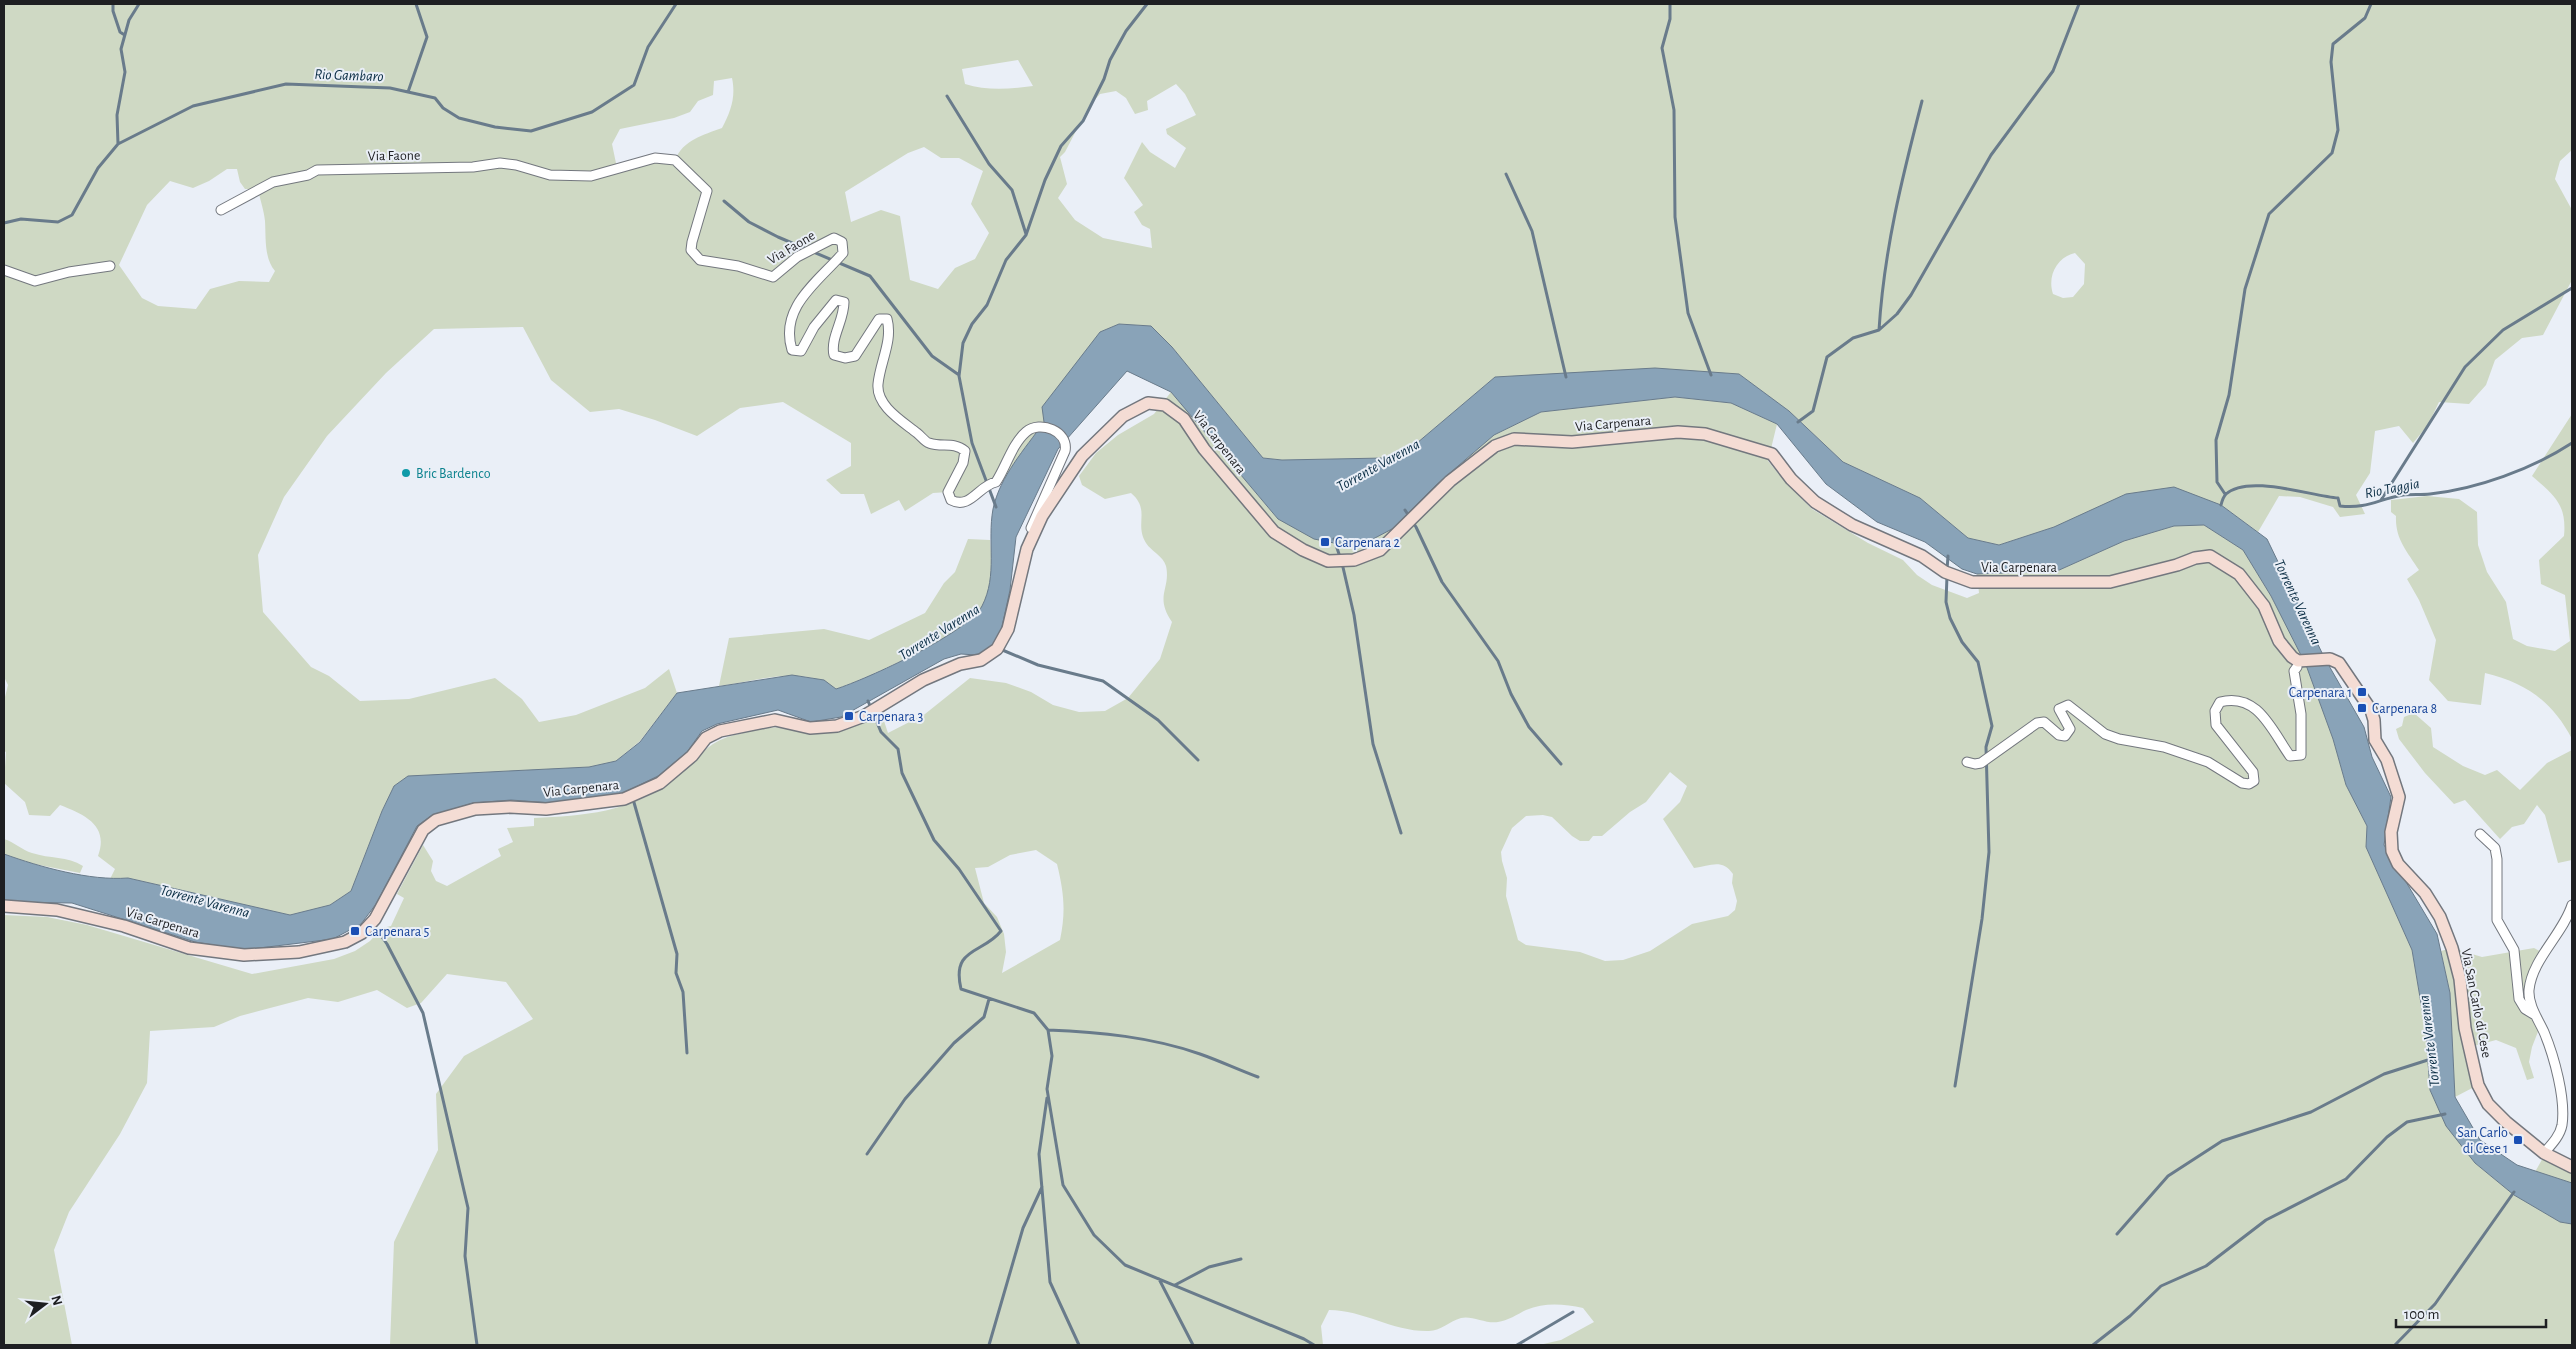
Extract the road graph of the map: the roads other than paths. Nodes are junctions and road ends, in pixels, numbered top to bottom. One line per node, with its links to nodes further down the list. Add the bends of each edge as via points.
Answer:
1 (221, 210): 4 (street, Via Faone, via 273,182 317,170 473,167 500,163 550,175 591,176 654,158 675,160 707,191 692,242 692,250 700,260 738,266 773,277 797,257 834,238 842,242 843,253 800,298 788,330 792,350 801,351 814,327 836,300 844,302 844,316 832,346 834,355 854,356 879,319 887,319 887,349 878,385 881,398 893,413 928,443 958,445 965,451 963,463 948,492 951,500 967,502 986,484 996,482 1022,436 1030,429 1047,427 1058,434 1066,447 1026,539)
2 (110, 266): 3 (street, via 35,281)
3 (4, 270)
4 (1027, 549): 5 (street, Via Carpenara, via 1042,516 1082,456 1123,416 1148,403 1165,405 1184,419 1204,449 1274,532 1328,561 1354,560 1380,550 1450,481 1495,446 1514,439 1572,442 1678,432 1705,434 1772,454 1791,479 1815,502 1852,525 1922,556 1945,572 1972,582 2110,582 2210,556 2239,574 2254,591 2279,641); 9 (street, Via Carpenara, via 1008,629 998,649 980,660 960,664 923,680 864,716 837,726 810,728 775,720 720,732 706,738 692,756 660,783 624,799 546,808 475,809 436,820 423,830 375,919 362,933 345,942 299,952 244,955 189,948 124,926 57,910)
5 (2298, 664): 6 (street, via 2294,671 2301,714 2301,754 2290,756 2265,717 2252,706 2230,700 2220,702 2215,711 2216,724 2253,772 2254,781 2250,784 2242,783 2208,762 2164,747 2105,734 2068,705 2059,709 2070,729 2065,736 2044,722 2037,723 1982,763); 11 (street, Via San Carlo di Cese, via 2330,660 2339,663 2371,710 2375,740 2387,760 2399,798 2392,851 2398,864 2425,892 2440,917 2452,948 2478,1085 2488,1104)
6 (1967, 762)
7 (2480, 834): 10 (street, via 2495,848 2498,920 2514,950 2519,998 2525,1009)
8 (2572, 905): 10 (street, via 2535,972 2529,990)
9 (4, 906)
10 (2536, 1015): 11 (street, via 2551,1048 2562,1103 2562,1126)
11 (2544, 1153): 12 (street, Via San Carlo di Cese)
12 (2572, 1167)

